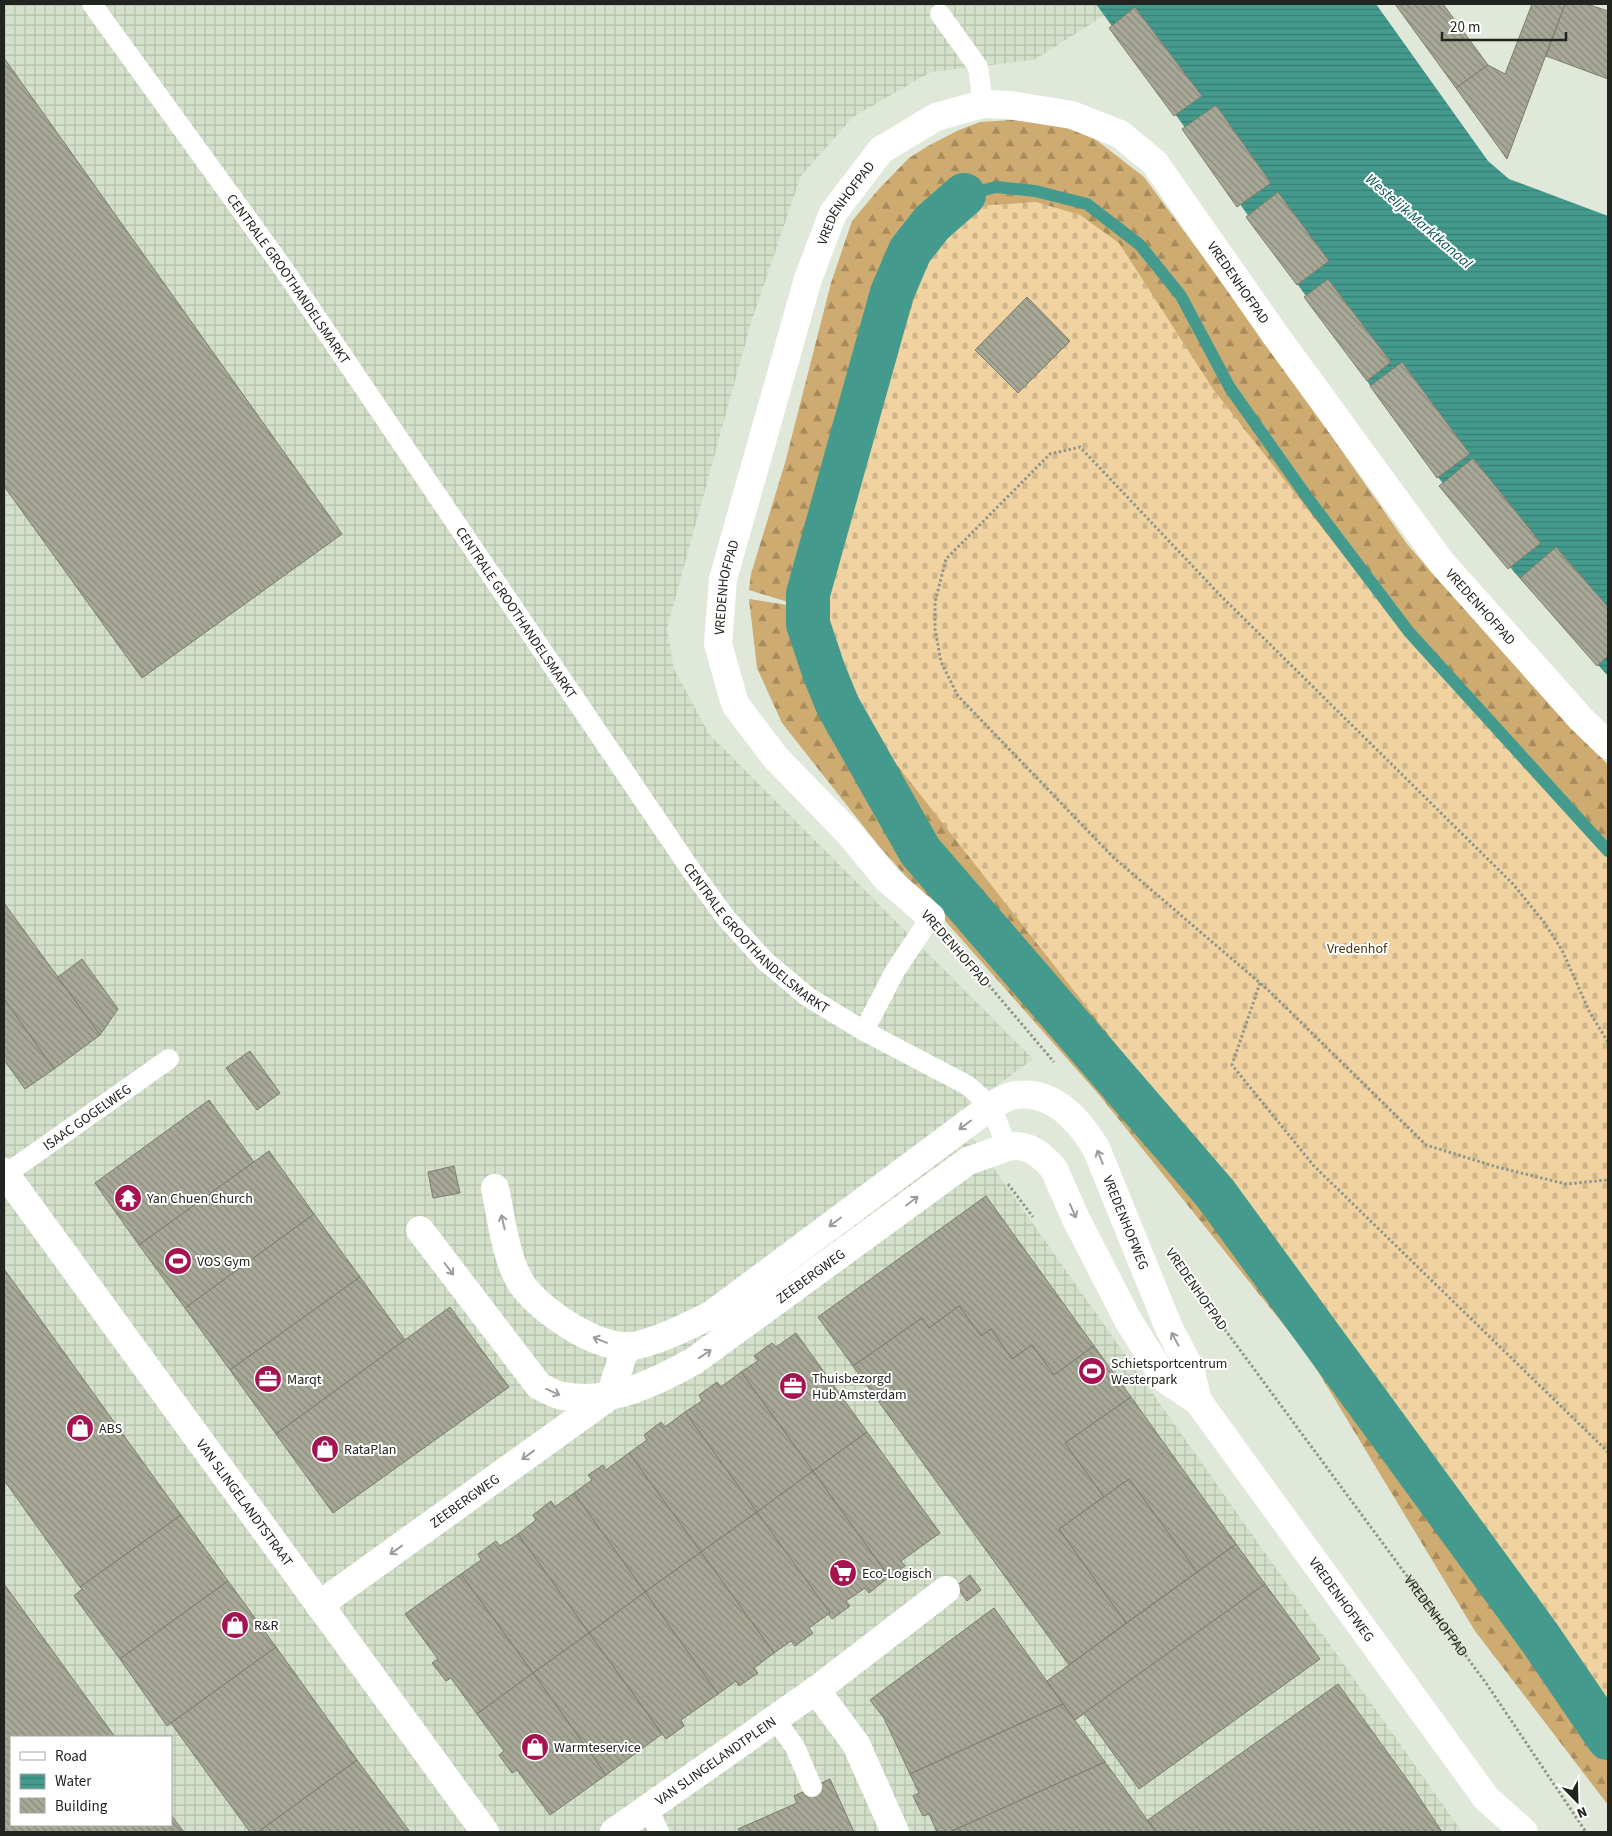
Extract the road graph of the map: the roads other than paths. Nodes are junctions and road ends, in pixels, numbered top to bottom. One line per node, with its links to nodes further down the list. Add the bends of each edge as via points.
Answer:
1 (92, 4): 6 (lane, CENTRALE GROOTHANDELSMARKT, via 283,268 726,918 765,961 808,997)
2 (940, 14): 3 (lane, via 978,67)
3 (983, 104): 4 (street, VREDENHOFPAD, via 1072,115 1120,134 1155,163 1440,562); 5 (street, VREDENHOFPAD, via 936,117 881,150 833,213 808,279 723,579 718,644 735,704 775,757 849,833 887,879)
4 (1608, 745)
5 (931, 917): 6 (lane, via 895,971)
6 (864, 1031): 8 (lane, CENTRALE GROOTHANDELSMARKT)
7 (169, 1059): 10 (lane, ISAAC GOGELWEG)
8 (998, 1102): 9 (lane, CENTRALE GROOTHANDELSMARKT); 13 (street, ZEEBERGWEG, one-way to 13, via 711,1315 680,1330); 15 (street, VREDENHOFWEG, one-way to 8, via 1190,1368 1169,1328 1096,1148 1083,1126 1050,1100 1035,1095 1015,1095)
9 (1007, 1147): 14 (street, ZEEBERGWEG, one-way to 9, via 661,1379 694,1361 968,1161); 15 (street, VREDENHOFWEG, one-way to 15, via 1030,1148 1054,1169 1076,1219 1134,1330 1165,1379)
10 (4, 1174): 17 (street, VAN SLINGELANDTSTRAAT)
11 (495, 1188): 13 (street, ZEEBERGWEG, one-way to 11, via 604,1342 563,1321 546,1310 523,1286 512,1262)
12 (420, 1230): 14 (street, ZEEBERGWEG, one-way to 14, via 539,1386 563,1396)
13 (626, 1346): 14 (street)
14 (610, 1396): 17 (street, ZEEBERGWEG, one-way to 17)
15 (1198, 1401): 21 (street, VREDENHOFWEG)
16 (946, 1590): 18 (street, VAN SLINGELANDTPLEIN)
17 (319, 1604): 23 (street, VAN SLINGELANDTSTRAAT)
18 (816, 1690): 19 (street, VAN SLINGELANDTPLEIN); 25 (street, via 856,1744)
19 (775, 1719): 20 (lane, via 794,1747); 22 (street, VAN SLINGELANDTPLEIN)
20 (812, 1787)
21 (1486, 1798): 26 (street, VREDENHOFWEG); 27 (street, VREDENHOFWEG)
22 (654, 1820): 24 (street, VAN SLINGELANDTPLEIN)
23 (485, 1832)
24 (614, 1832)
25 (895, 1832)
26 (1492, 1832)
27 (1524, 1832)

